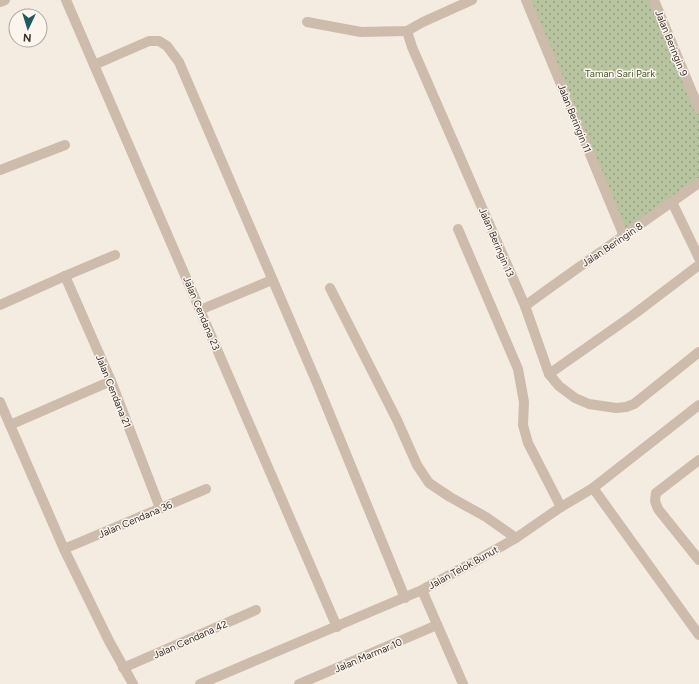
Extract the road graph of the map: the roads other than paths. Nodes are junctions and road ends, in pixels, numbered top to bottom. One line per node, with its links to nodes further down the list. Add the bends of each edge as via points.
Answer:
1 (5, 0): 6 (street)
2 (66, 0): 9 (street, Jalan Cendana 23)
3 (472, 0): 8 (street)
4 (526, 0): 16 (street, Jalan Beringin 11)
5 (654, 0): 10 (street, Jalan Beringin 9)
6 (0, 2)
7 (307, 22): 8 (street, via 361,32)
8 (407, 31): 24 (street, Jalan Beringin 13)
9 (94, 64): 21 (street, via 149,41 159,41 167,46 179,62); 25 (street, Jalan Cendana 23)
10 (699, 109)
11 (65, 145): 12 (street)
12 (0, 170)
13 (699, 183): 14 (street, Jalan Beringin 8)
14 (672, 202): 16 (street, Jalan Beringin 8); 18 (street)
15 (458, 229): 35 (street, via 518,369 524,402 523,425 528,443)
16 (624, 236): 24 (street, Jalan Beringin 8)
17 (115, 255): 20 (street)
18 (699, 258)
19 (699, 265): 27 (street, via 633,316)
20 (65, 276): 23 (street); 28 (street, Jalan Cendana 21)
21 (272, 280): 25 (street); 42 (street)
22 (330, 288): 37 (street, via 429,483)
23 (0, 305)
24 (525, 306): 27 (street, Jalan Beringin 13)
25 (200, 310): 45 (street, Jalan Cendana 23)
26 (699, 352): 27 (street, Jalan Beringin 13, via 634,404 616,408 589,404 575,398 559,386)
27 (549, 374)
28 (111, 381): 31 (street); 36 (street, Jalan Cendana 21)
29 (0, 402): 31 (street)
30 (699, 405): 33 (street, Jalan Telok Bunut)
31 (10, 425): 39 (street)
32 (699, 460): 38 (street, via 656,493 655,497 658,509)
33 (593, 488): 35 (street, Jalan Telok Bunut); 46 (street)
34 (206, 489): 36 (street, Jalan Cendana 36)
35 (561, 507): 37 (street, Jalan Telok Bunut)
36 (160, 508): 39 (street, Jalan Cendana 36)
37 (516, 538): 41 (street, Jalan Telok Bunut)
38 (696, 548): 40 (street)
39 (64, 549): 47 (street)
40 (699, 560)
41 (422, 590): 42 (street, Jalan Telok Bunut); 44 (street)
42 (405, 598): 45 (street, Jalan Telok Bunut)
43 (256, 610): 47 (street, Jalan Cendana 42)
44 (437, 625): 50 (street, Jalan Marmar 10); 51 (street)
45 (337, 627): 49 (street, Jalan Telok Bunut)
46 (699, 635)
47 (123, 668): 48 (street)
48 (133, 684)
49 (200, 684)
50 (299, 684)
51 (463, 684)

